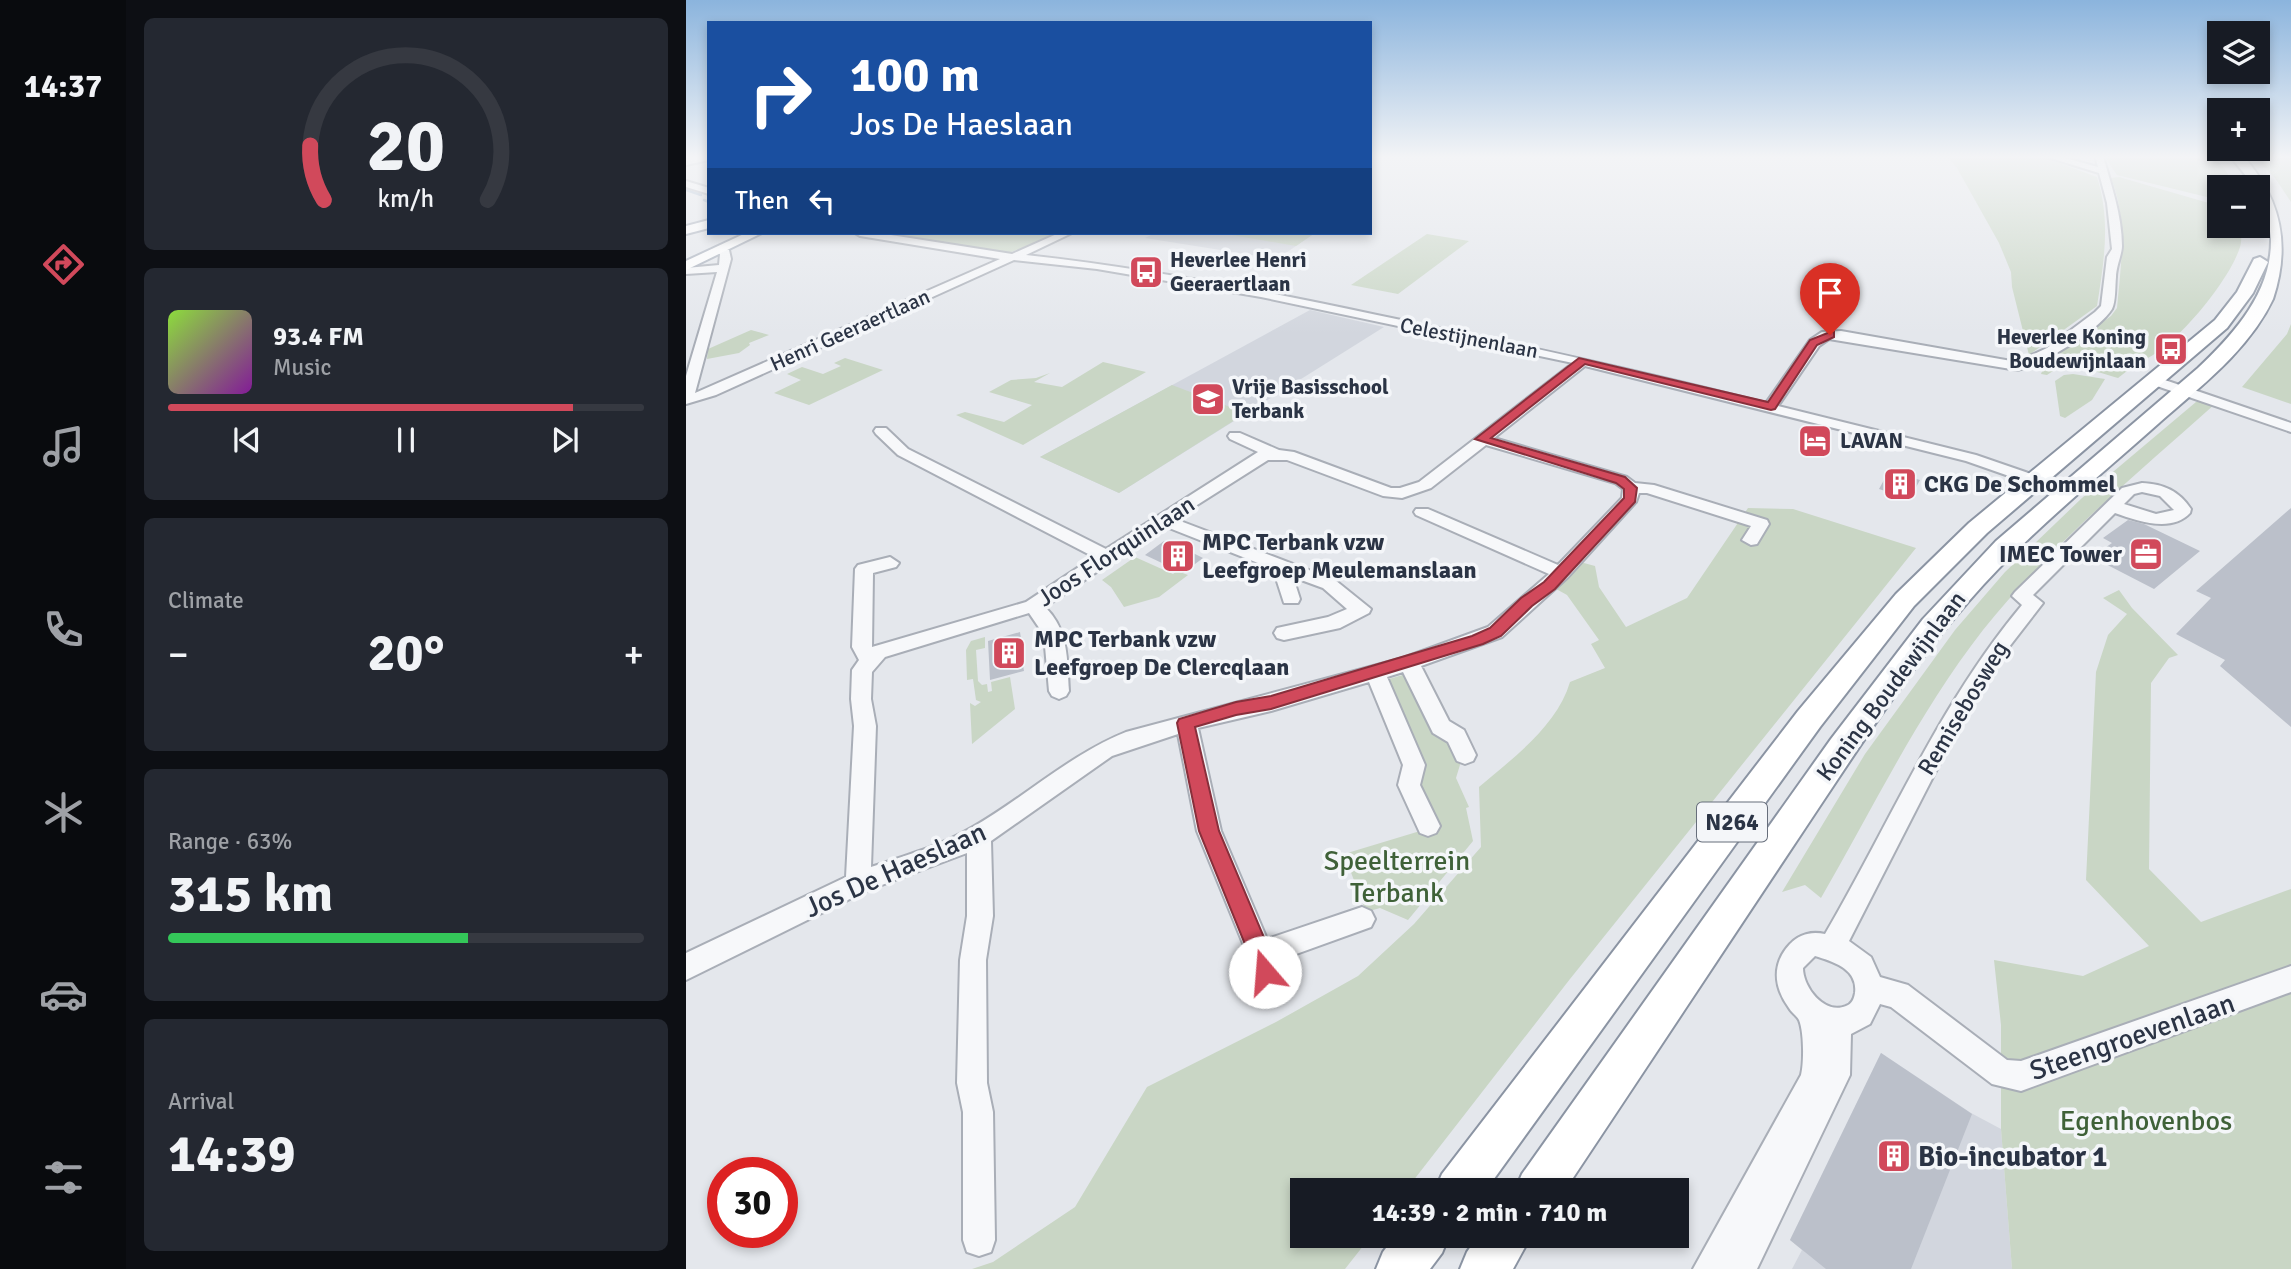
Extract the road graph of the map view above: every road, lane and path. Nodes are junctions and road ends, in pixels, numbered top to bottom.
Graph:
1 (2113, 215) edge
2 (2275, 215) edge
3 (707, 225) edge
4 (686, 230) edge
5 (751, 235) edge
6 (873, 235) edge
7 (1062, 235) edge
8 (2262, 238) edge
9 (719, 250) junction
10 (1011, 257) junction
11 (686, 268) edge
12 (724, 268) junction
13 (701, 351) junction
14 (686, 354) edge
15 (1583, 360) junction
16 (2159, 378) junction
17 (2188, 388) junction
18 (686, 400) edge
19 (1771, 406) junction
20 (2291, 420) edge
21 (2291, 428) edge
22 (881, 431) dead end
23 (1235, 436) dead end
24 (1482, 439) junction
25 (1274, 454) junction
26 (2035, 479) junction
27 (1631, 488) junction
28 (2066, 491) junction
29 (2114, 506) dead end
30 (1422, 512) dead end
31 (1163, 520) junction
32 (1751, 540) dead end
33 (1108, 557) junction
34 (890, 563) dead end
35 (1281, 565) junction
36 (1562, 573) junction
37 (1291, 599) dead end
38 (1033, 606) junction
39 (1284, 633) dead end
40 (871, 658) junction
41 (1409, 663) junction
42 (1375, 673) junction
43 (1059, 691) dead end
44 (1186, 723) junction
45 (1465, 755) dead end
46 (1428, 826) dead end
47 (979, 836) junction
48 (858, 883) junction
49 (1362, 919) dead end
50 (1832, 946) junction
51 (686, 967) edge
52 (2291, 979) edge
53 (1870, 988) junction
54 (1825, 1017) junction
55 (1467, 1178) edge
56 (1546, 1178) edge
57 (979, 1240) dead end
58 (1415, 1248) edge
59 (1499, 1248) edge
60 (1400, 1269) edge
61 (1484, 1269) edge
62 (1710, 1269) edge
63 (1740, 1269) edge

1 - 19 street
2 - 17 highway, Koning Boudewijnlaan / N264
3 - 4 main road
5 - 9 main road
6 - 10 street, Celestijnenlaan
7 - 10 street, Henri Geeraertlaan
8 - 16 highway, Koning Boudewijnlaan / N264
9 - 11 main road
9 - 12 street
10 - 15 street, Celestijnenlaan
10 - 18 street, Henri Geeraertlaan
11 - 12 street
12 - 13 street
13 - 14 street
13 - 18 street
15 - 19 street, Celestijnenlaan
15 - 24 street
16 - 17 street
16 - 26 highway, Koning Boudewijnlaan / N264
17 - 20 street
17 - 21 street
17 - 28 highway, Koning Boudewijnlaan / N264
19 - 26 street, Celestijnenlaan
22 - 33 street
23 - 25 street
24 - 25 street
24 - 27 street
25 - 31 street, Joos Florquinlaan
26 - 28 street, Celestijnenlaan
26 - 55 highway, Koning Boudewijnlaan / N264
27 - 32 street
27 - 36 street, Jos De Haeslaan
28 - 56 highway, Koning Boudewijnlaan / N264
29 - 50 street, Remisebosweg
30 - 36 street
31 - 33 street, Joos Florquinlaan
31 - 35 street
33 - 38 street, Joos Florquinlaan
34 - 40 street
35 - 37 street
35 - 39 street
36 - 41 street, Jos De Haeslaan
38 - 40 street, Joos Florquinlaan
38 - 43 street
40 - 48 street
41 - 42 street, Jos De Haeslaan
41 - 45 street
42 - 44 street, Jos De Haeslaan
42 - 46 street
44 - 47 street, Jos De Haeslaan
44 - 49 street
47 - 48 street, Jos De Haeslaan
47 - 57 street
48 - 51 street, Jos De Haeslaan
50 - 53 street
50 - 54 street
52 - 53 street, Steengroevenlaan
53 - 54 street
54 - 62 street
54 - 63 street
58 - 60 highway
59 - 61 highway

